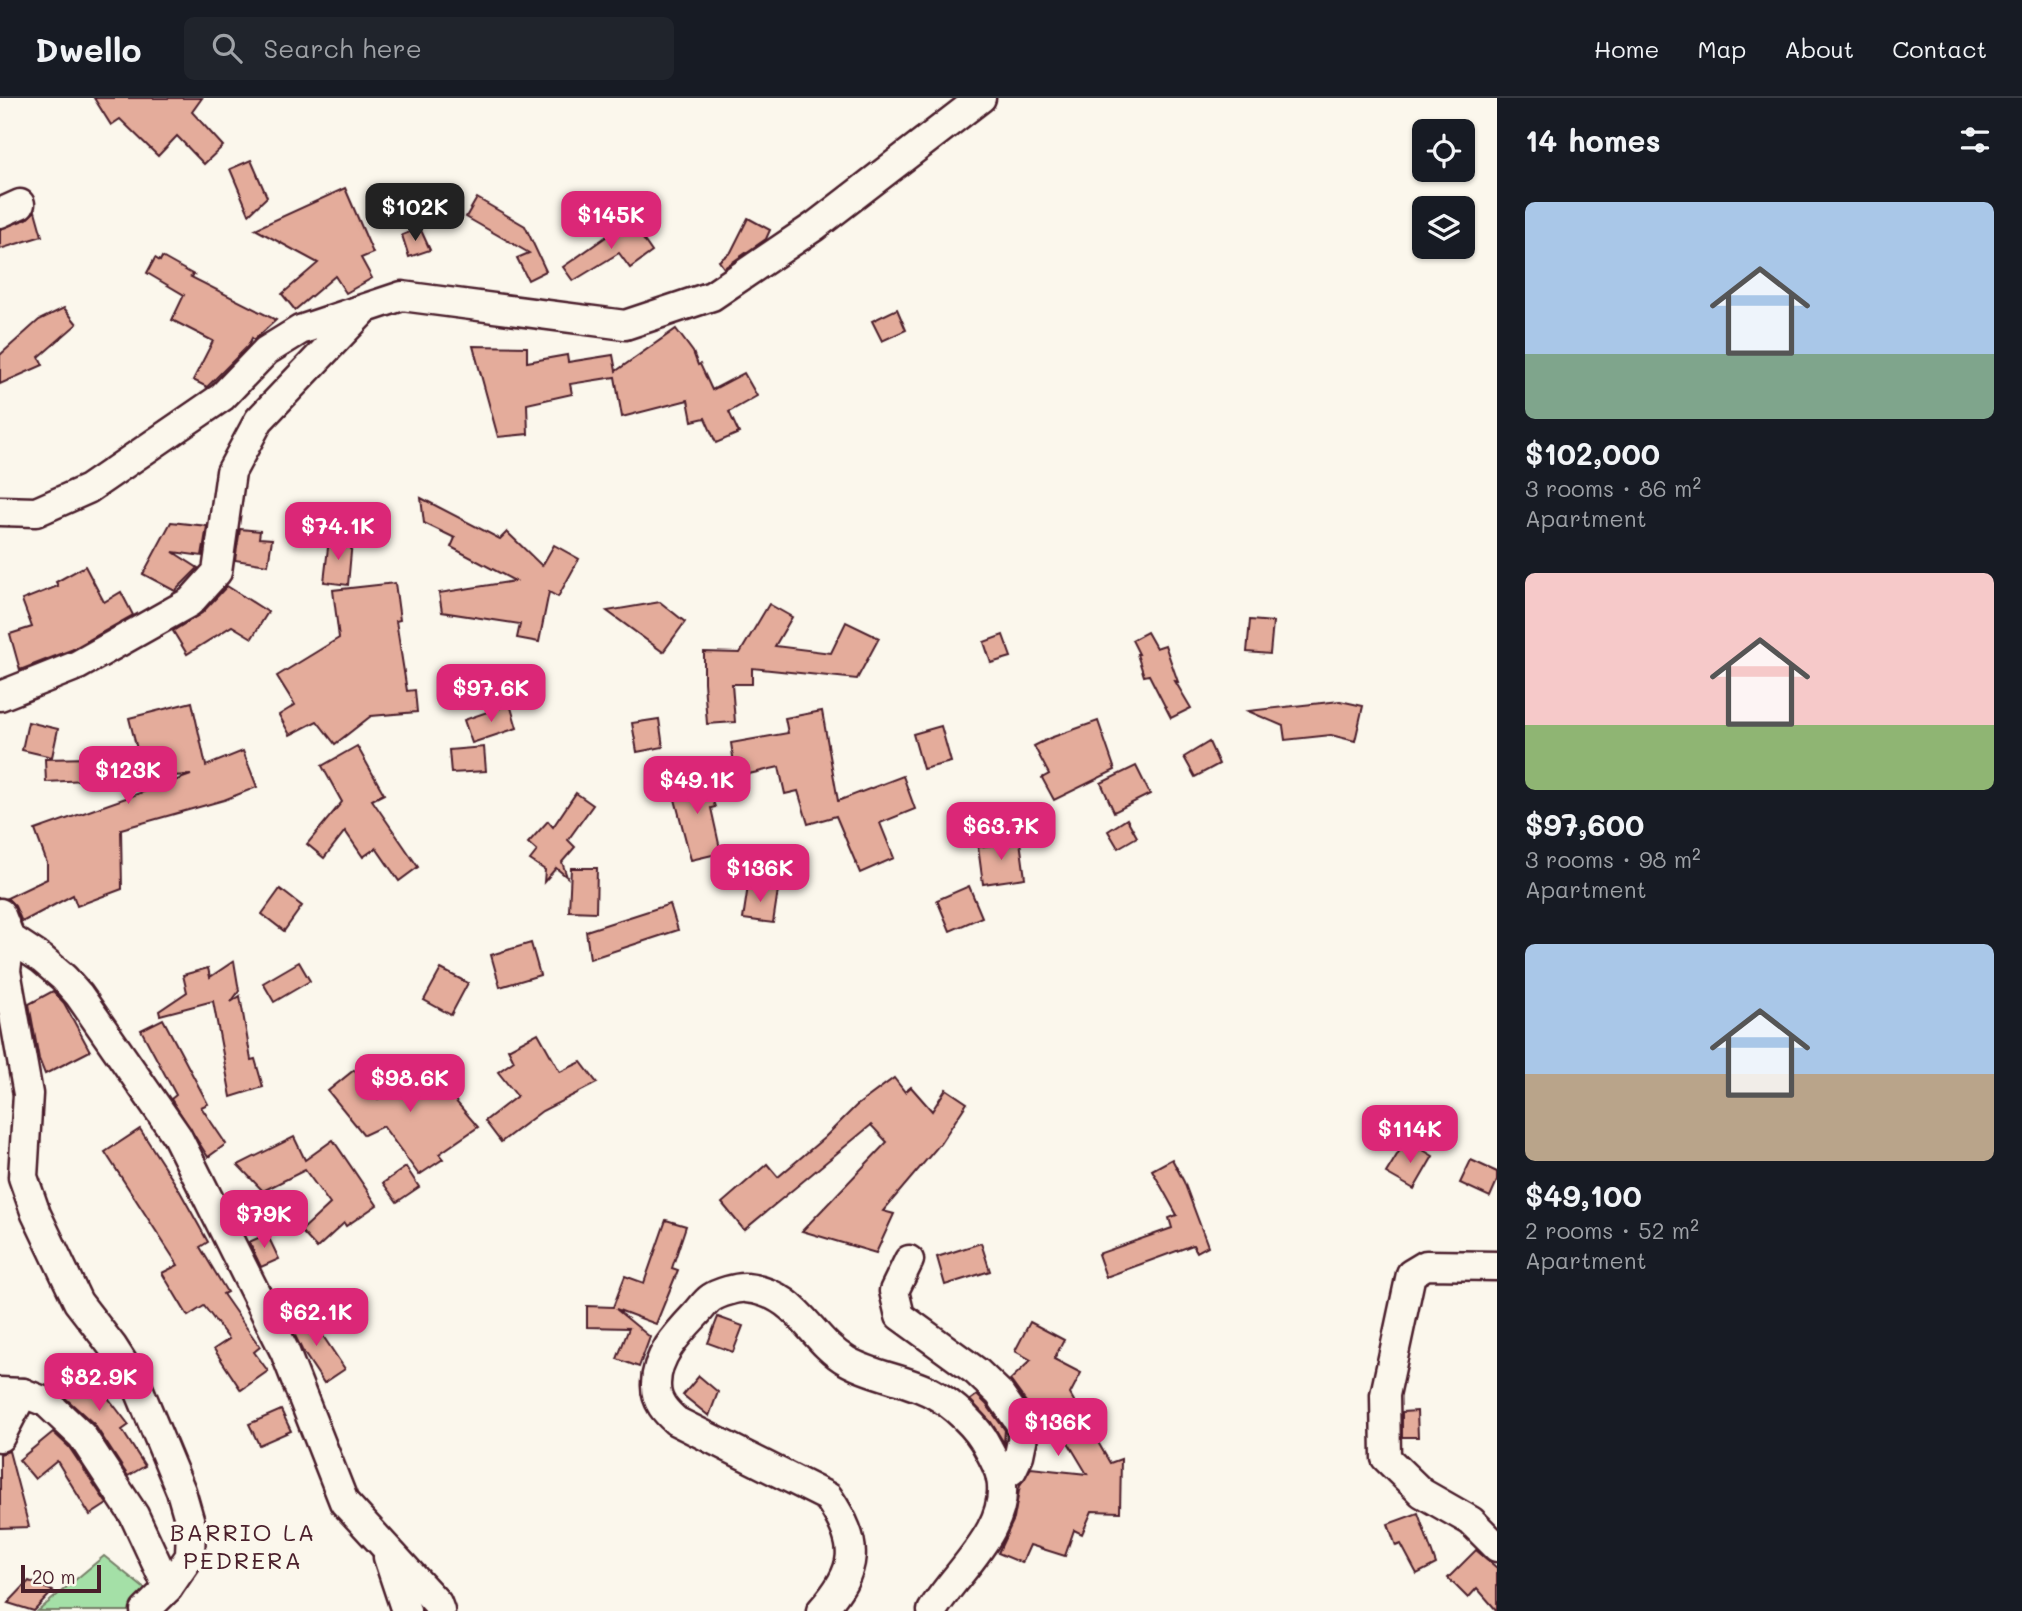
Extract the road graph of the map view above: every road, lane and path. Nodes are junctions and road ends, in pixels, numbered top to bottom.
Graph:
1 (981, 98) edge
2 (366, 307) junction
3 (0, 511) edge
4 (0, 696) edge
5 (5, 926) edge
6 (909, 1260) dead end
7 (1497, 1266) edge
8 (12, 1393) edge
9 (0, 1437) edge
10 (1001, 1478) junction
11 (385, 1547) junction
12 (1497, 1547) edge
13 (168, 1588) junction
14 (145, 1611) edge
15 (406, 1611) edge
16 (440, 1611) edge
17 (821, 1611) edge
18 (932, 1611) edge

1 - 2 street
2 - 3 street
2 - 4 street
5 - 11 street
5 - 13 street
6 - 10 street
7 - 12 street
8 - 9 street
8 - 13 street
10 - 17 street
10 - 18 street
11 - 15 street
11 - 16 street
13 - 14 street

